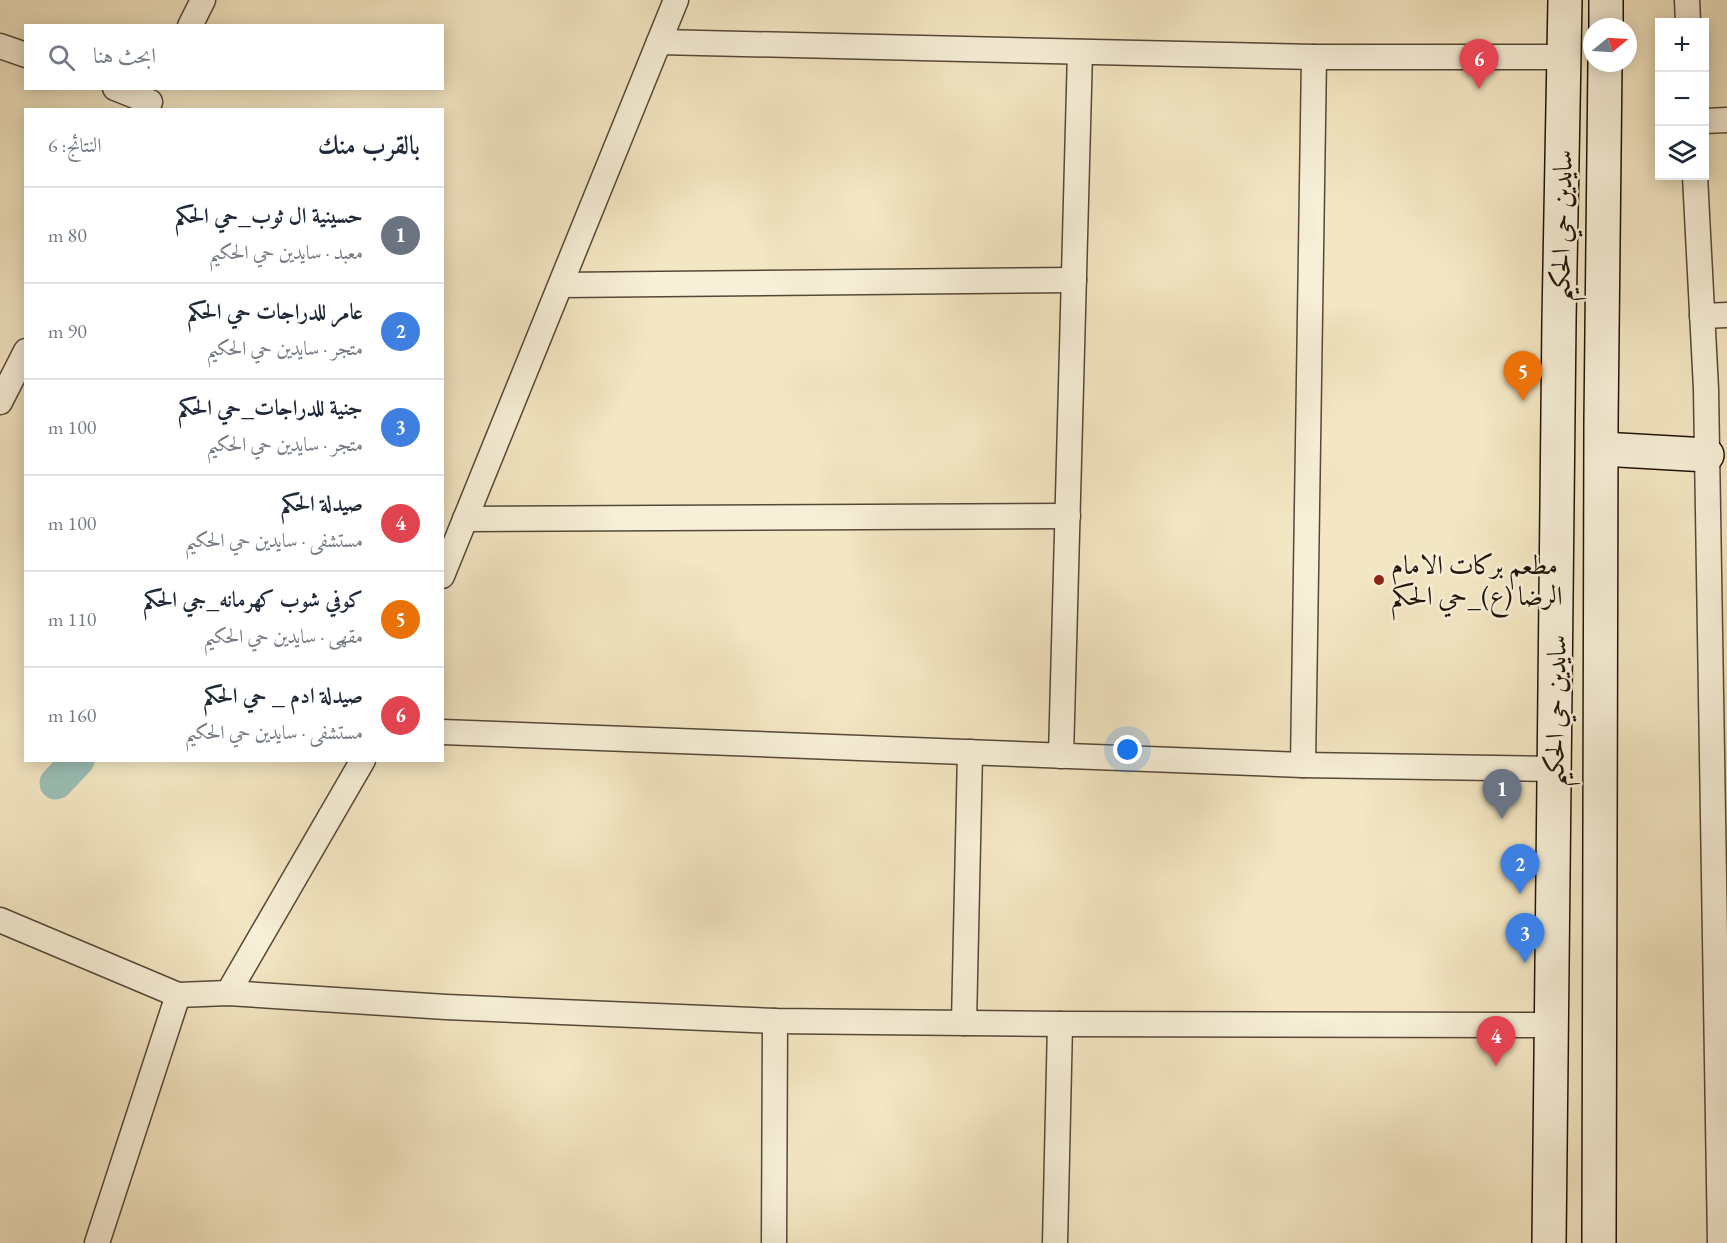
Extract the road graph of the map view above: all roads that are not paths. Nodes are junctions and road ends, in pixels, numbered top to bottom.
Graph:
1 (203, 0) edge
2 (676, 0) edge
3 (1564, 0) edge
4 (1606, 0) edge
5 (1687, 0) edge
6 (1606, 18) edge
7 (1688, 18) edge
8 (191, 24) edge
9 (659, 42) junction
10 (0, 46) edge
11 (1080, 52) junction
12 (24, 54) edge
13 (1314, 57) junction
14 (1564, 57) junction
15 (1605, 72) edge
16 (121, 90) edge
17 (151, 100) edge
18 (1727, 120) edge
19 (1709, 121) edge
20 (1695, 180) edge
21 (1074, 280) junction
22 (561, 285) junction
23 (1727, 315) edge
24 (1702, 316) junction
25 (24, 355) edge
26 (0, 402) edge
27 (1602, 449) junction
28 (1707, 455) junction
29 (1717, 495) edge
30 (1068, 516) junction
31 (465, 519) junction
32 (444, 571) edge
33 (444, 732) edge
34 (970, 752) junction
35 (1061, 756) junction
36 (362, 762) edge
37 (1303, 765) junction
38 (1554, 769) junction
39 (1553, 882) junction
40 (1599, 884) junction
41 (0, 920) edge
42 (228, 993) junction
43 (178, 995) junction
44 (775, 1021) junction
45 (964, 1023) junction
46 (1060, 1024) junction
47 (1551, 1024) junction
48 (1722, 1106) edge
49 (98, 1243) edge
50 (774, 1243) edge
51 (1055, 1243) edge
52 (1549, 1243) edge
53 (1599, 1243) edge
54 (1720, 1243) edge

1 - 8 street
2 - 9 street
3 - 14 street, سايدين حي الحكيم
4 - 6 street
5 - 7 street
9 - 11 street
9 - 22 street
10 - 12 street
11 - 13 street
11 - 21 street
13 - 14 street
13 - 37 street
14 - 38 street, سايدين حي الحكيم
15 - 27 street, سايدين حي الحكيم
16 - 17 street
18 - 19 street
20 - 24 street
21 - 22 street
21 - 30 street
22 - 31 street
23 - 24 street
24 - 28 street
25 - 26 street
27 - 28 street
27 - 40 street, سايدين حي الحكيم
28 - 29 street
29 - 48 street
30 - 31 street
30 - 35 street
31 - 32 street
33 - 34 street
34 - 35 street
34 - 45 street
35 - 37 street
36 - 42 street
37 - 38 street
38 - 39 street, سايدين حي الحكيم
39 - 40 street
39 - 47 street, سايدين حي الحكيم
40 - 53 street, سايدين حي الحكيم
41 - 43 street
42 - 43 street
42 - 44 street
43 - 49 street
44 - 45 street
44 - 50 street
45 - 46 street
46 - 47 street
46 - 51 street
47 - 52 street, سايدين حي الحكيم
48 - 54 street

